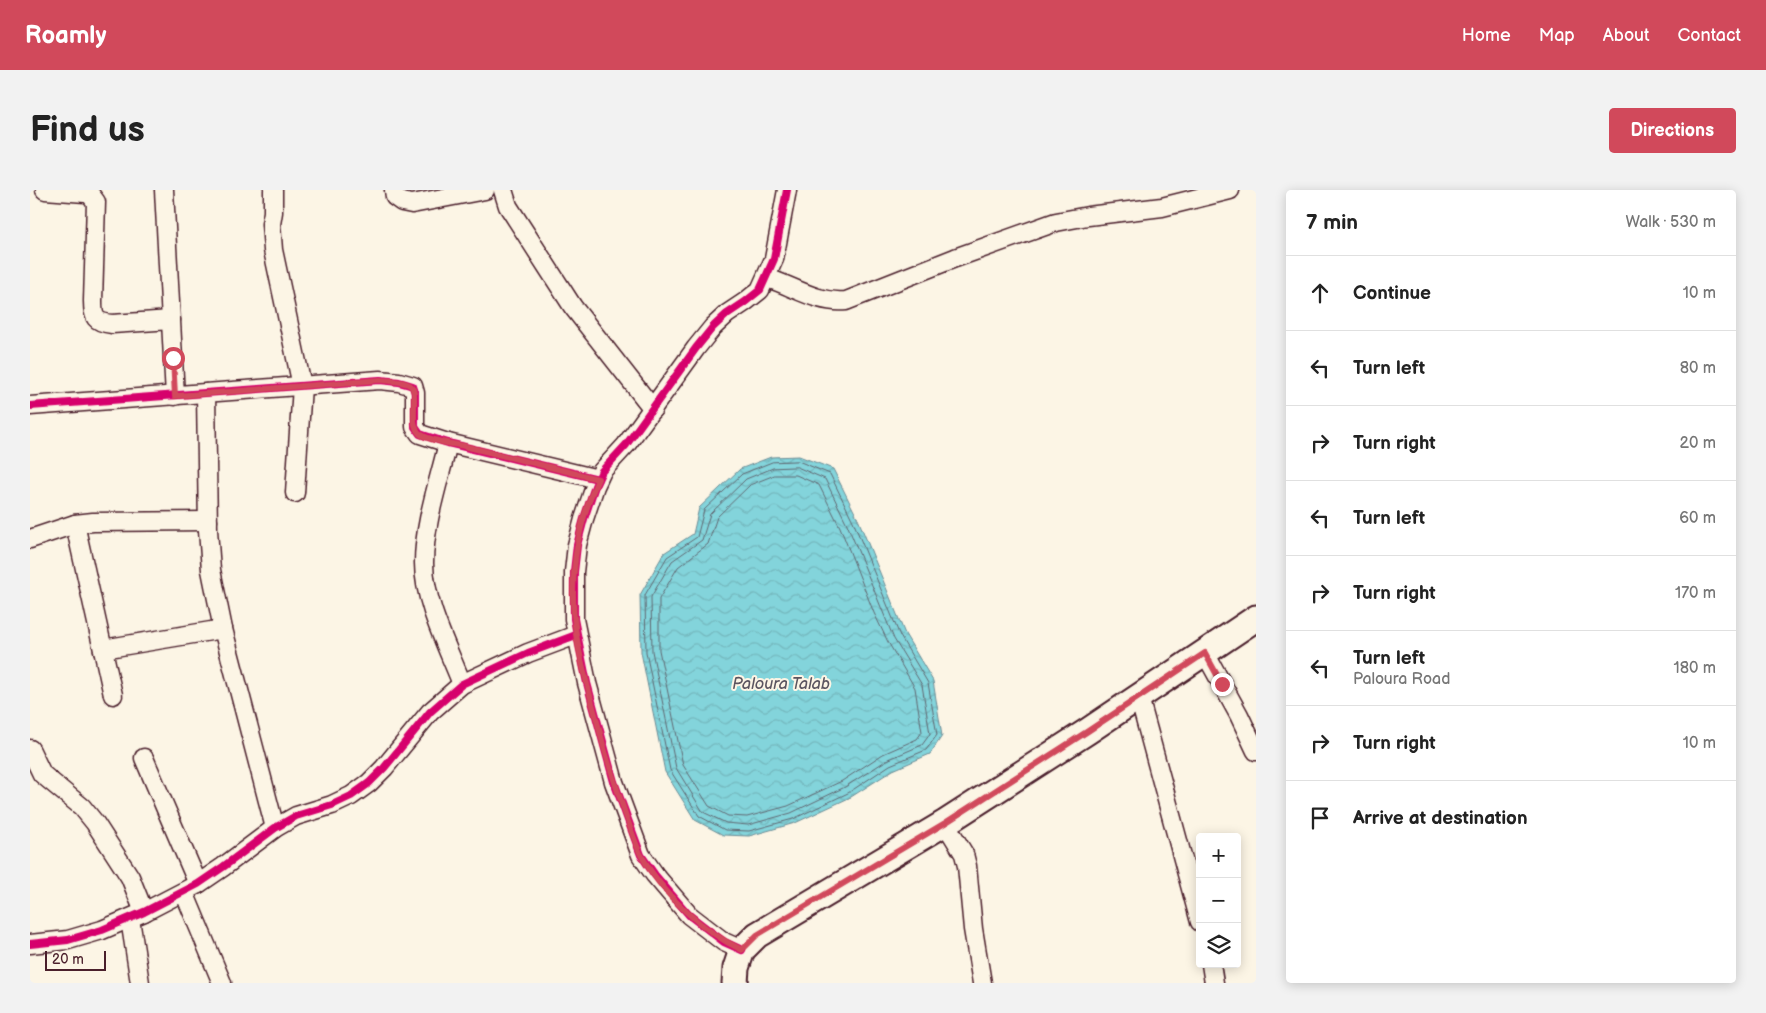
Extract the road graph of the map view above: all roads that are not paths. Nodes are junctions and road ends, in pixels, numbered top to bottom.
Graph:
1 (45, 190) edge
2 (164, 190) edge
3 (273, 190) edge
4 (394, 190) edge
5 (485, 190) edge
6 (503, 190) edge
7 (787, 190) edge
8 (1230, 190) edge
9 (1175, 197) edge
10 (767, 278) junction
11 (171, 320) junction
12 (302, 386) junction
13 (206, 393) junction
14 (175, 396) junction
15 (30, 406) edge
16 (652, 409) junction
17 (448, 442) junction
18 (598, 479) junction
19 (295, 493) dead end
20 (208, 521) junction
21 (75, 524) junction
22 (30, 539) edge
23 (1256, 618) edge
24 (223, 629) junction
25 (576, 635) junction
26 (103, 649) junction
27 (1205, 653) junction
28 (462, 684) junction
29 (113, 694) dead end
30 (1139, 697) junction
31 (30, 749) edge
32 (1256, 751) edge
33 (144, 758) dead end
34 (945, 823) junction
35 (275, 828) junction
36 (191, 888) junction
37 (1196, 907) edge
38 (137, 915) junction
39 (30, 944) edge
40 (742, 950) junction
41 (1212, 968) edge
42 (140, 983) edge
43 (222, 983) edge
44 (734, 983) edge
45 (982, 983) edge
46 (1214, 983) edge

1 - 11 street
2 - 11 street
3 - 12 street
4 - 5 street
6 - 16 street
7 - 10 street
8 - 9 street
9 - 10 street
10 - 16 street
11 - 14 street
12 - 13 street
12 - 17 street
12 - 19 street
13 - 14 street
13 - 20 street
14 - 15 street
16 - 18 street
17 - 18 street
17 - 28 street
18 - 25 street
20 - 21 street
20 - 24 street
21 - 22 street
21 - 26 street
23 - 27 main road
24 - 26 street
24 - 35 street
25 - 28 street
25 - 40 street
26 - 29 street
27 - 30 main road
27 - 32 street
28 - 35 street
30 - 34 main road
30 - 37 street
31 - 38 street
33 - 36 street
34 - 40 main road
34 - 45 street
35 - 36 street
36 - 38 street
36 - 43 street
38 - 39 street
38 - 42 street
40 - 44 main road
41 - 46 street

